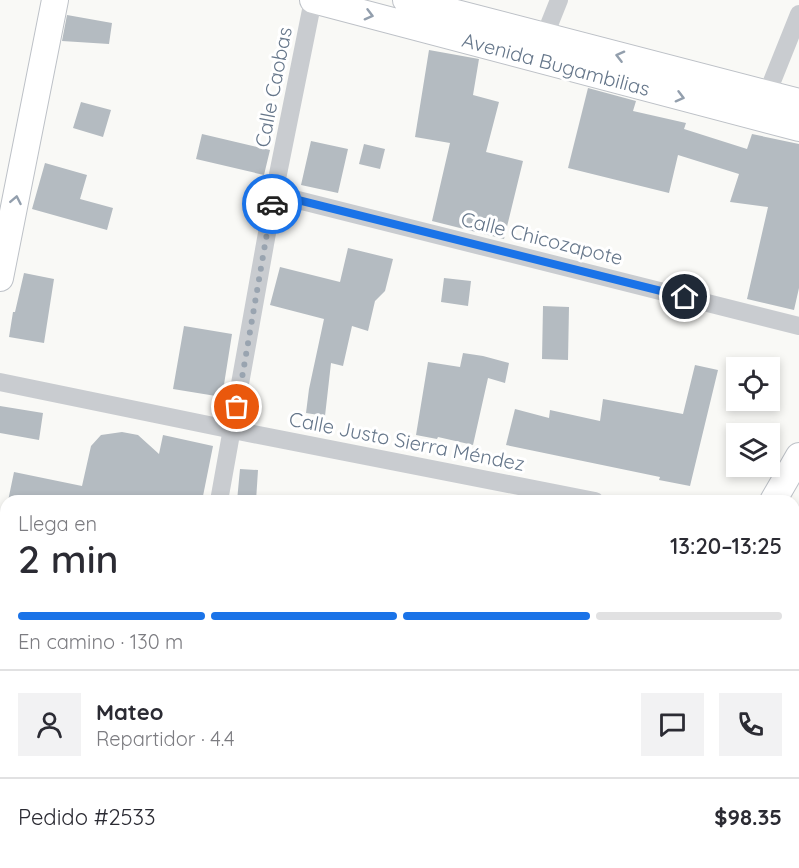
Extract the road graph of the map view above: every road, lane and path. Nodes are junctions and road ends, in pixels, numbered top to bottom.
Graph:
1 (55, 0) edge
2 (313, 0) edge
3 (405, 0) edge
4 (559, 0) edge
5 (799, 14) edge
6 (540, 48) junction
7 (767, 94) junction
8 (799, 102) edge
9 (757, 118) junction
10 (799, 128) edge
11 (274, 194) junction
12 (0, 278) edge
13 (799, 326) edge
14 (0, 382) edge
15 (233, 430) junction
16 (799, 456) edge
17 (220, 495) edge
18 (564, 495) edge
19 (776, 495) edge

12 -> 1 main road
2 -> 6 main road, Avenida Bugambilias
2 - 11 street, Calle Caobas
3 - 6 main road, Avenida Bugambilias
4 - 6 street
5 - 7 street
7 -> 6 main road, Avenida Bugambilias
6 -> 9 main road, Avenida Bugambilias
7 - 8 main road, Avenida Bugambilias
7 - 9 street
9 - 10 main road, Avenida Bugambilias
11 - 13 street, Calle Chicozapote
11 - 15 street, Calle Caobas
14 - 15 street, Calle Justo Sierra Méndez
15 - 17 street, Calle Caobas
15 - 18 street, Calle Justo Sierra Méndez
16 - 19 main road

